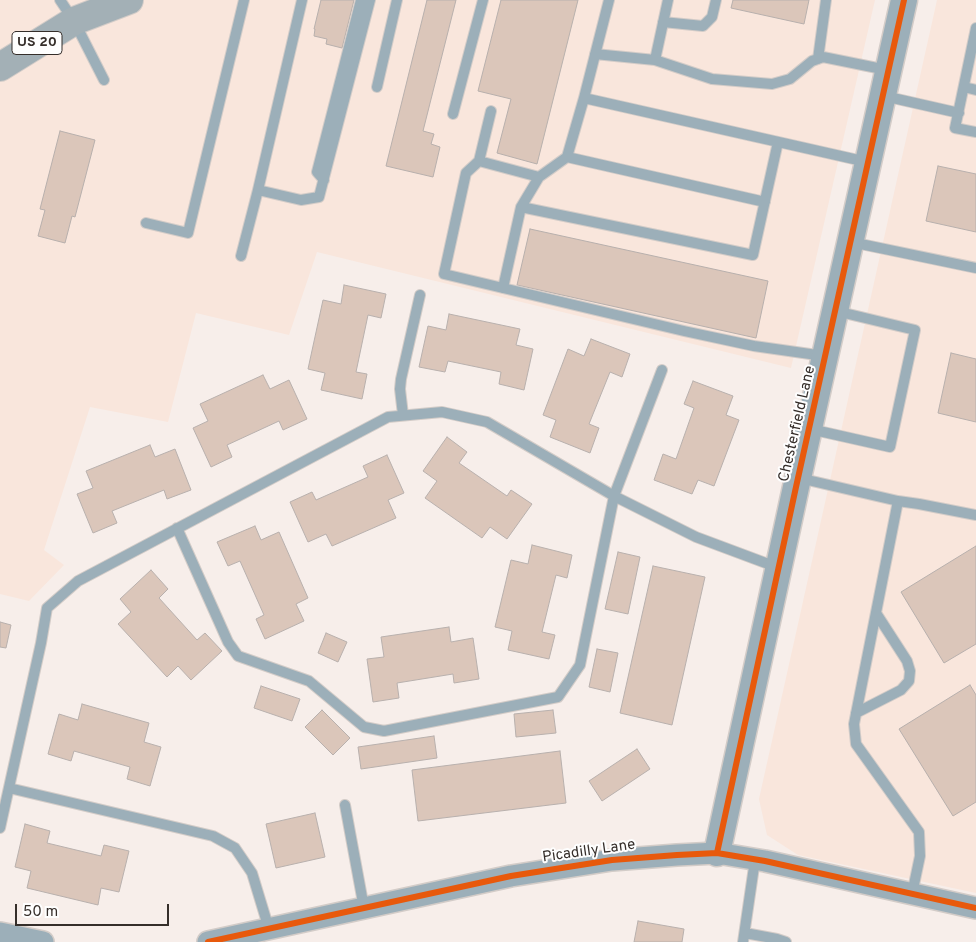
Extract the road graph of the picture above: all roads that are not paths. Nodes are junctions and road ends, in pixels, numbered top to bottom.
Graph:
1 (95, 0) edge
2 (129, 0) edge
3 (244, 0) edge
4 (302, 0) edge
5 (361, 0) edge
6 (370, 0) edge
7 (397, 0) edge
8 (483, 0) edge
9 (609, 0) edge
10 (668, 0) edge
11 (716, 0) edge
12 (826, 0) edge
13 (904, 0) edge
14 (67, 10) edge
15 (664, 22) junction
16 (976, 28) edge
17 (595, 54) junction
18 (818, 59) junction
19 (655, 60) junction
20 (0, 66) edge
21 (888, 70) junction
22 (104, 80) dead end
23 (377, 87) dead end
24 (964, 87) junction
25 (976, 90) edge
26 (883, 96) junction
27 (584, 98) junction
28 (491, 111) dead end
29 (959, 113) junction
30 (453, 114) dead end
31 (976, 132) edge
32 (778, 142) junction
33 (567, 157) junction
34 (479, 161) junction
35 (868, 162) junction
36 (539, 177) junction
37 (324, 180) junction
38 (258, 190) junction
39 (765, 202) junction
40 (521, 207) junction
41 (146, 223) dead end
42 (850, 242) junction
43 (241, 256) dead end
44 (976, 268) edge
45 (503, 288) junction
46 (420, 294) dead end
47 (836, 310) junction
48 (825, 356) junction
49 (662, 370) dead end
50 (403, 415) junction
51 (809, 429) junction
52 (798, 478) junction
53 (614, 496) junction
54 (898, 501) junction
55 (976, 515) edge
56 (177, 528) junction
57 (779, 568) junction
58 (876, 613) junction
59 (856, 713) junction
60 (9, 788) junction
61 (344, 805) dead end
62 (0, 828) edge
63 (717, 854) junction
64 (755, 860) junction
65 (912, 894) junction
66 (364, 908) junction
67 (976, 908) edge
68 (0, 933) edge
69 (271, 935) edge
70 (744, 938) edge
71 (43, 942) edge
72 (208, 942) edge
73 (786, 942) edge

1 - 14 main road
2 - 14 main road, US 20
3 - 41 lane
4 - 38 lane
5 - 37 lane
6 - 37 lane
7 - 23 lane
8 - 30 lane
9 - 17 lane
10 - 15 lane
11 - 15 lane
12 - 18 lane
13 - 21 street, Chesterfield Lane
14 - 20 main road, US 20
14 - 22 lane
15 - 19 lane
16 - 24 lane
17 - 19 lane
17 - 27 lane
18 - 19 lane
18 - 21 lane
21 - 26 street, Chesterfield Lane
24 - 25 lane
24 - 29 lane
26 - 29 lane
26 - 35 street, Chesterfield Lane
27 - 32 lane
27 - 33 lane
28 - 34 lane
29 - 31 lane
32 - 35 lane
32 - 39 lane
33 - 36 lane
33 - 39 lane
34 - 36 lane
34 - 45 lane
35 - 42 street, Chesterfield Lane
36 - 40 lane
37 - 38 lane
38 - 43 lane
39 - 40 lane
40 - 45 lane
42 - 44 lane
42 - 47 street, Chesterfield Lane
45 - 48 lane
46 - 50 lane
47 - 48 street, Chesterfield Lane
47 - 51 lane
48 - 51 street, Chesterfield Lane
49 - 53 lane
50 - 53 lane
50 - 56 lane
51 - 52 street, Chesterfield Lane
52 - 54 lane
52 - 57 street, Chesterfield Lane
53 - 56 lane
53 - 57 lane
54 - 55 lane
54 - 58 lane
56 - 60 lane
57 - 63 street, Chesterfield Lane
58 - 59 lane
58 - 59 lane
59 - 65 lane
60 - 62 lane
60 - 69 lane
61 - 66 lane
63 - 64 street, Picadilly Lane
63 - 66 street, Picadilly Lane
64 - 65 street, Picadilly Lane
64 - 70 lane
65 - 67 street, Picadilly Lane
66 - 69 street, Picadilly Lane
68 - 71 street
69 - 72 street, Picadilly Lane
70 - 73 lane

